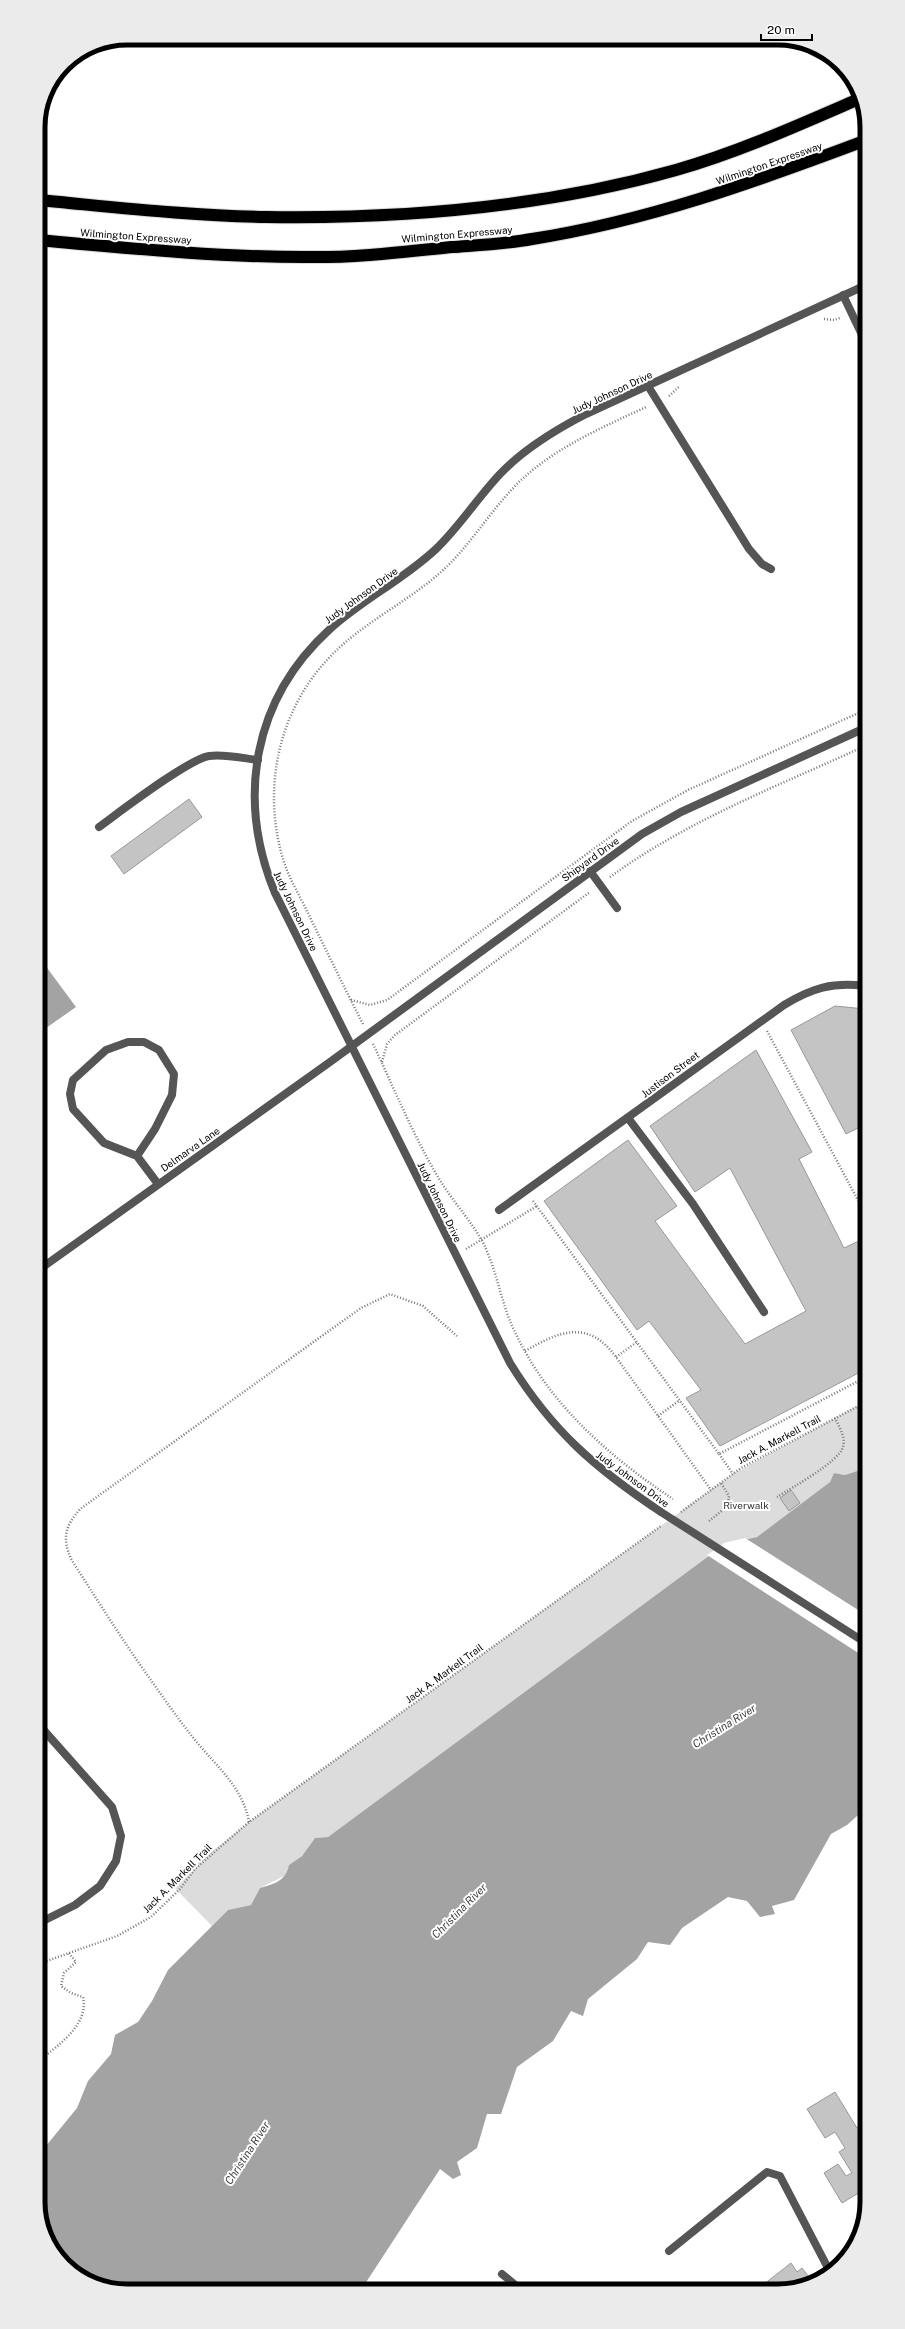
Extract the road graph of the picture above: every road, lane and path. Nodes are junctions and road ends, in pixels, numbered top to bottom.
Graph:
1 (856, 100) edge
2 (860, 142) edge
3 (45, 201) edge
4 (45, 241) edge
5 (860, 288) edge
6 (843, 295) junction
7 (852, 313) junction
8 (817, 322) dead end
9 (860, 330) edge
10 (685, 383) dead end
11 (648, 386) junction
12 (658, 401) junction
13 (771, 569) dead end
14 (860, 730) edge
15 (258, 760) junction
16 (99, 827) dead end
17 (590, 871) junction
18 (617, 908) dead end
19 (860, 986) edge
20 (761, 1020) junction
21 (368, 1034) junction
22 (352, 1046) junction
23 (628, 1118) junction
24 (137, 1156) junction
25 (158, 1184) junction
26 (525, 1192) junction
27 (860, 1205) edge
28 (537, 1206) junction
29 (499, 1210) dead end
30 (481, 1240) junction
31 (455, 1256) junction
32 (45, 1265) edge
33 (764, 1312) dead end
34 (458, 1336) dead end
35 (637, 1342) junction
36 (525, 1351) junction
37 (616, 1357) junction
38 (860, 1379) edge
39 (680, 1400) junction
40 (860, 1405) edge
41 (658, 1416) junction
42 (835, 1418) junction
43 (719, 1454) junction
44 (733, 1474) junction
45 (721, 1483) junction
46 (711, 1490) junction
47 (777, 1497) dead end
48 (673, 1499) dead end
49 (680, 1513) dead end
50 (668, 1521) dead end
51 (709, 1521) dead end
52 (860, 1639) edge
53 (45, 1732) edge
54 (249, 1822) junction
55 (45, 1920) edge
56 (68, 1952) junction
57 (45, 1961) edge
58 (45, 2056) edge
59 (669, 2251) dead end
60 (828, 2267) edge
61 (502, 2274) dead end
62 (514, 2284) edge

1 - 3 highway
2 - 4 highway, Wilmington Expressway
5 - 6 street, Judy Johnson Drive
6 - 7 street
6 - 11 street, Judy Johnson Drive
7 - 8 path
7 - 9 street
10 - 12 path
11 - 12 street
11 - 15 street, Judy Johnson Drive
12 - 13 street
12 - 21 path
14 - 17 street, Shipyard Drive
15 - 16 street
15 - 22 street, Judy Johnson Drive
17 - 18 street
17 - 21 street, Shipyard Drive
19 - 20 street, Justison Street
20 - 23 street, Justison Street
20 - 27 path
21 - 22 street, Shipyard Drive
21 - 30 path
22 - 25 street, Delmarva Lane
22 - 31 street, Judy Johnson Drive
23 - 26 street, Justison Street
23 - 33 street
24 - 24 street
24 - 25 street
25 - 32 street, Delmarva Lane
26 - 28 path
26 - 29 street, Justison Street
28 - 30 path
28 - 35 path
30 - 31 path
30 - 36 path
31 - 52 street, Judy Johnson Drive, bridge
34 - 54 path
35 - 37 path
35 - 39 path
36 - 37 path
36 - 48 path
37 - 41 path
38 - 43 path
39 - 41 path
39 - 43 path
40 - 42 path, Jack A. Markell Trail
41 - 46 path
42 - 44 path, Jack A. Markell Trail
42 - 47 path
43 - 44 path
44 - 45 path, Jack A. Markell Trail
45 - 46 path, Jack A. Markell Trail
45 - 51 path
46 - 49 path, Jack A. Markell Trail
50 - 54 path, Jack A. Markell Trail
53 - 55 street
54 - 56 path, Jack A. Markell Trail
56 - 57 path, Jack A. Markell Trail
56 - 58 path
59 - 60 street
61 - 62 street

